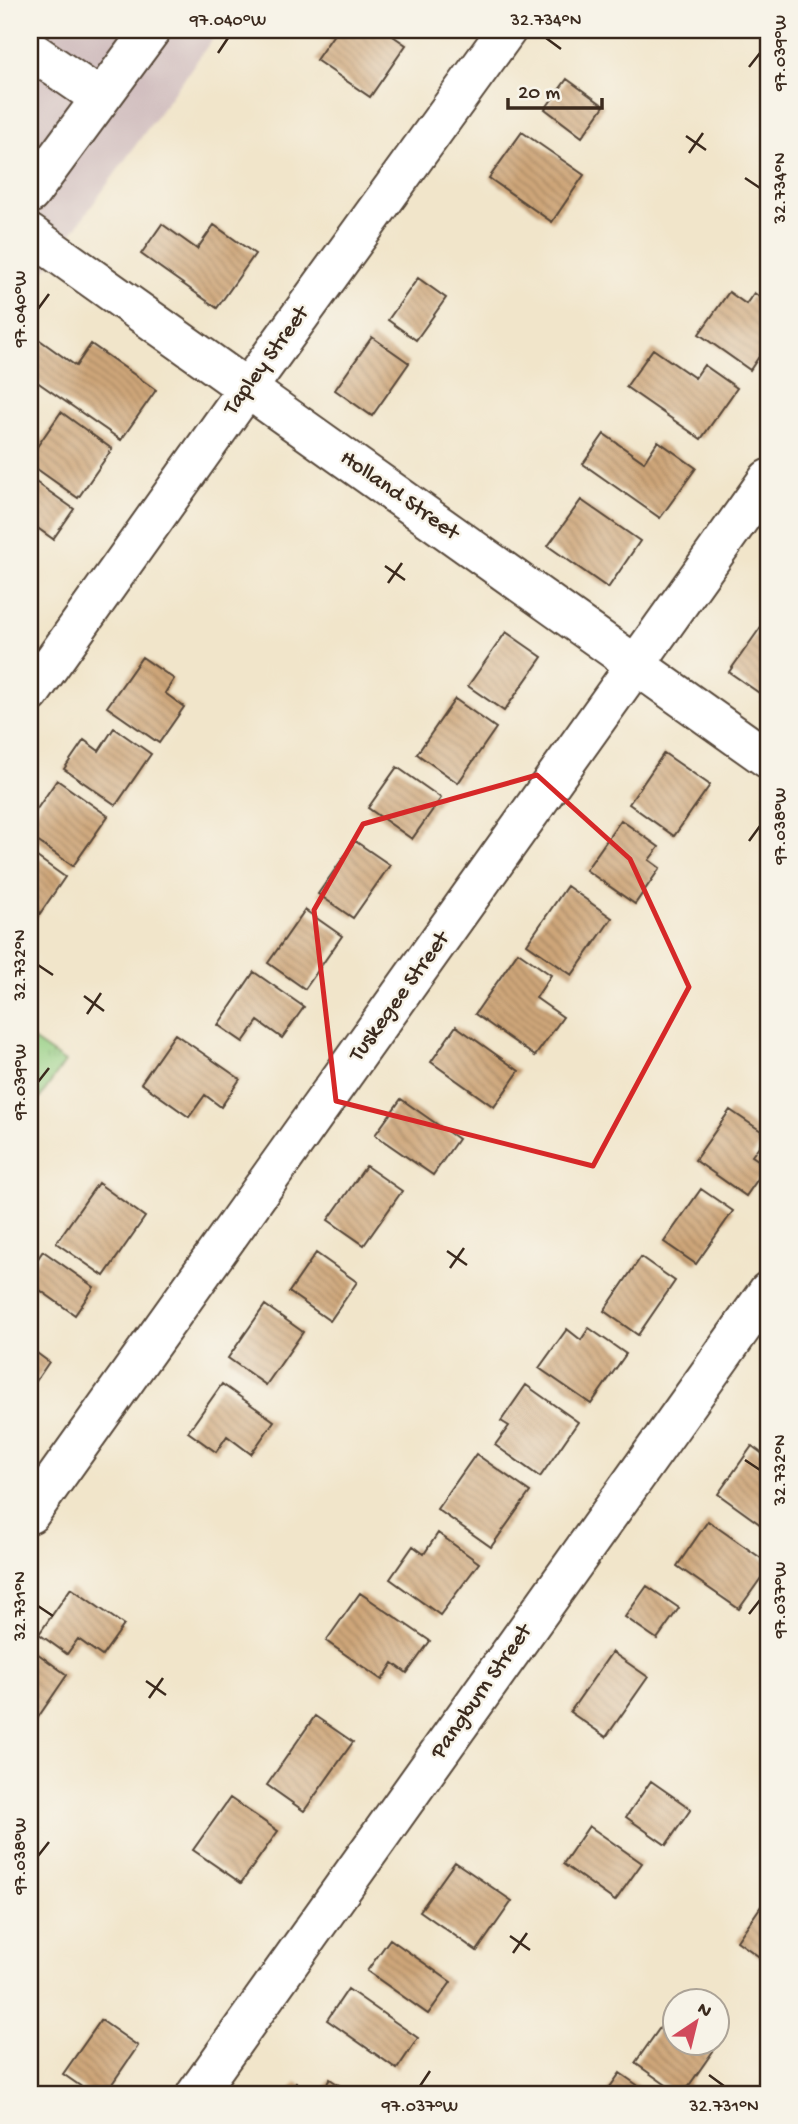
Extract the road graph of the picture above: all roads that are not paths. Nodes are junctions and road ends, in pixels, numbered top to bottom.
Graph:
1 (151, 30) edge
2 (507, 30) edge
3 (30, 50) edge
4 (100, 98) junction
5 (30, 194) edge
6 (30, 234) edge
7 (247, 388) junction
8 (768, 479) edge
9 (637, 665) junction
10 (30, 694) edge
11 (768, 759) edge
12 (768, 1291) edge
13 (30, 1514) edge
14 (196, 2094) edge

1 - 4 street
2 - 7 street, Tapley Street
3 - 4 street
4 - 5 street
6 - 7 street, Holland Street
7 - 9 street, Holland Street
7 - 10 street, Tapley Street
8 - 9 street, Tuskegee Street
9 - 11 street, Holland Street
9 - 13 street, Tuskegee Street
12 - 14 street, Pangburn Street

